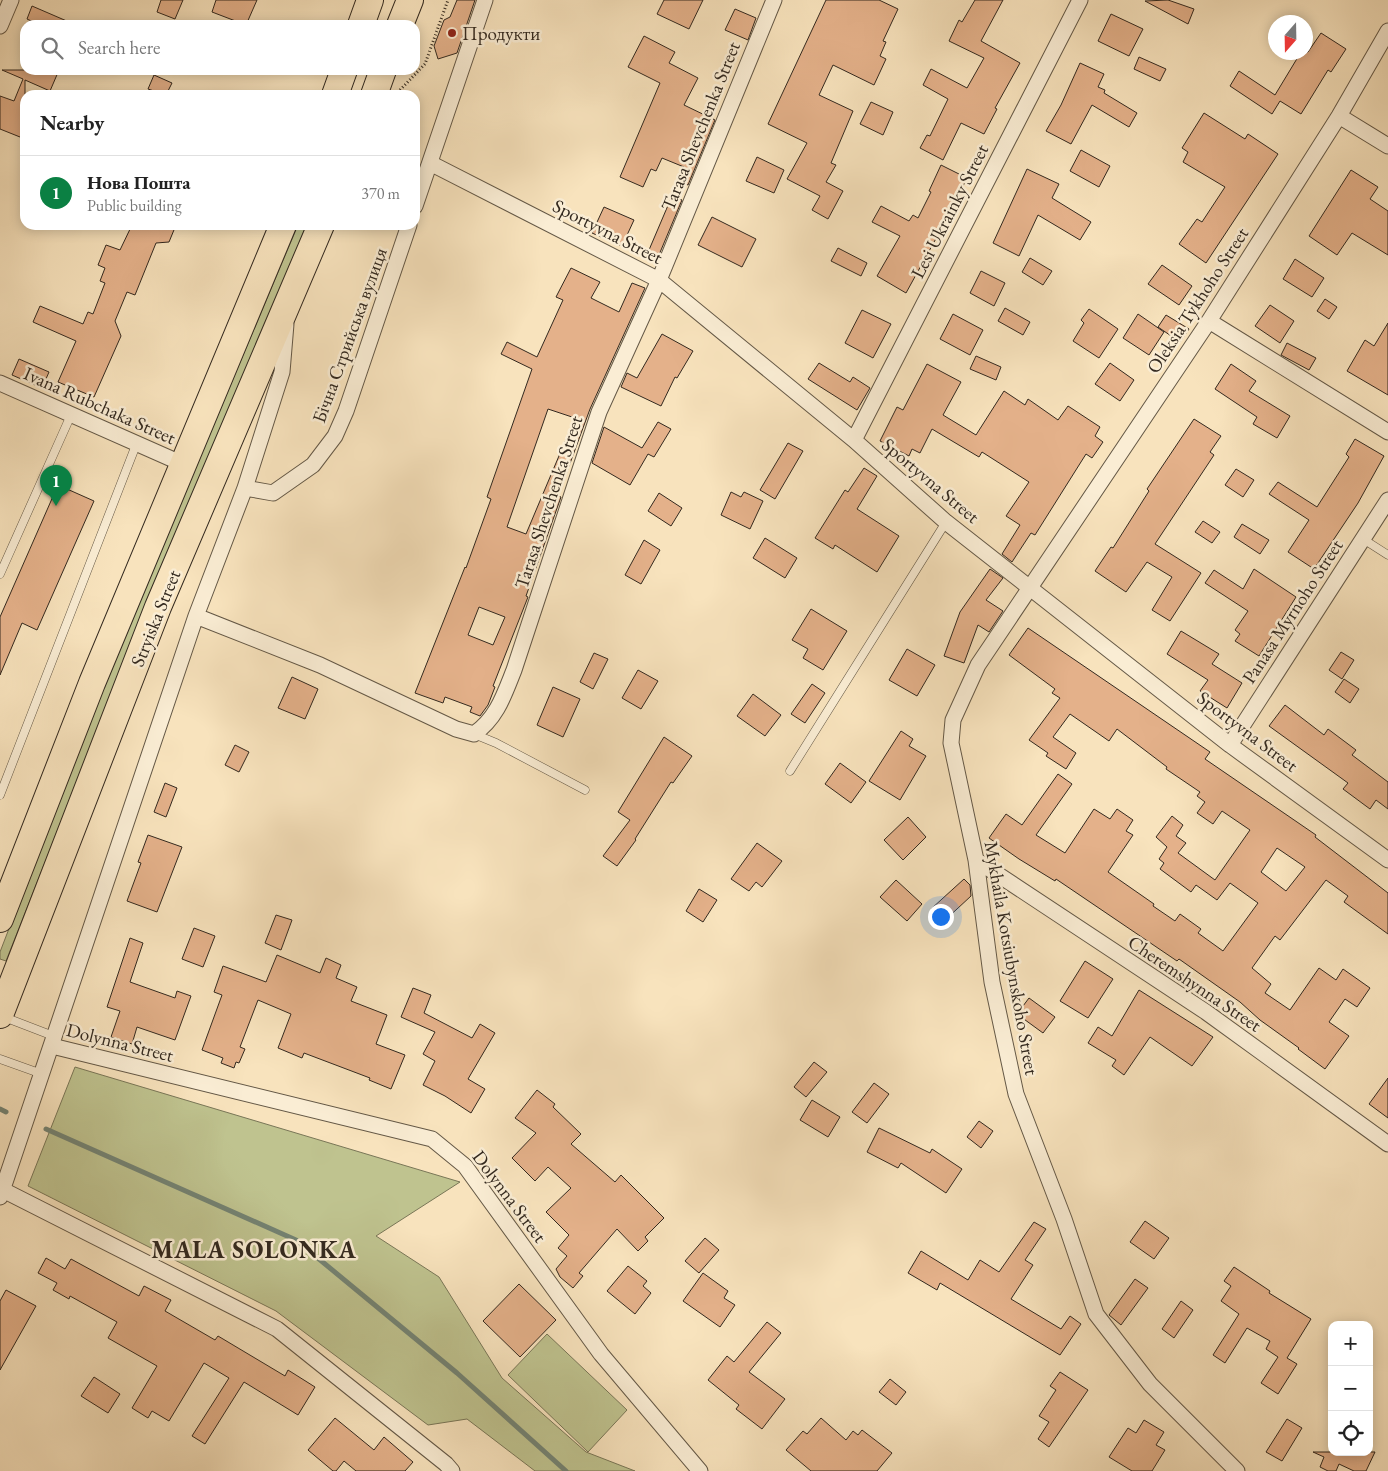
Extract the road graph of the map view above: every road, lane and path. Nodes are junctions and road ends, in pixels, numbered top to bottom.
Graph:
1 (11, 0) edge
2 (370, 0) edge
3 (410, 0) edge
4 (448, 0) edge
5 (484, 0) edge
6 (774, 0) edge
7 (1080, 0) edge
8 (363, 20) edge
9 (402, 20) edge
10 (0, 26) edge
11 (1388, 31) edge
12 (420, 69) edge
13 (342, 75) edge
14 (381, 75) edge
15 (414, 75) edge
16 (337, 90) edge
17 (376, 90) edge
18 (400, 90) edge
19 (1339, 116) junction
20 (1388, 146) edge
21 (430, 163) junction
22 (420, 192) edge
23 (281, 230) edge
24 (319, 230) edge
25 (407, 230) edge
26 (659, 280) junction
27 (287, 304) junction
28 (1209, 321) junction
29 (0, 383) edge
30 (71, 415) junction
31 (1388, 432) edge
32 (854, 440) junction
33 (136, 445) junction
34 (183, 464) junction
35 (245, 488) junction
36 (1388, 500) edge
37 (946, 522) junction
38 (1363, 539) junction
39 (1388, 555) edge
40 (0, 574) edge
41 (1031, 586) junction
42 (196, 616) junction
43 (474, 734) junction
44 (1230, 744) junction
45 (790, 770) dead end
46 (585, 790) dead end
47 (0, 795) edge
48 (976, 860) junction
49 (1388, 860) edge
50 (0, 918) edge
51 (0, 1016) edge
52 (54, 1041) junction
53 (0, 1059) edge
54 (42, 1074) junction
55 (1388, 1144) edge
56 (6, 1159) edge
57 (1, 1194) edge
58 (452, 1471) edge
59 (700, 1471) edge
60 (1237, 1471) edge

1 - 10 street
2 - 8 highway
3 - 9 highway
4 - 12 path
5 - 21 street
6 - 26 street, Tarasa Shevchenka Street
7 - 32 street, Lesi Ukrainky Street
11 - 19 street, Oleksia Tykhoho Street
13 - 16 highway
14 - 17 highway
15 - 18 path
19 - 20 street
19 - 28 street, Oleksia Tykhoho Street
21 - 22 street
21 - 26 street, Sportyvna Street
23 - 34 highway, Stryiska Street
24 - 27 highway, Stryiska Street
25 - 35 street, Бічна Стрийська вулиця
26 - 32 street, Sportyvna Street
26 - 43 street, Tarasa Shevchenka Street
27 - 35 street
27 - 51 highway, Stryiska Street
28 - 31 street
28 - 41 street, Oleksia Tykhoho Street
29 - 30 street, Ivana Rubchaka Street
30 - 33 street, Ivana Rubchaka Street
30 - 40 lane
32 - 37 street, Sportyvna Street
33 - 34 street, Ivana Rubchaka Street
33 - 47 lane
34 - 50 highway, Stryiska Street
35 - 42 street
36 - 38 street, Panasa Myrnoho Street
37 - 41 street, Sportyvna Street
37 - 45 lane
38 - 39 lane
38 - 44 street, Panasa Myrnoho Street
41 - 44 street, Sportyvna Street
41 - 48 street, Mykhaila Kotsiubynskoho Street
42 - 43 street
42 - 52 street
43 - 46 lane
44 - 49 street, Sportyvna Street
48 - 55 street, Cheremshynna Street
48 - 60 street, Mykhaila Kotsiubynskoho Street
51 - 52 lane
52 - 54 street
52 - 59 street, Dolynna Street
53 - 54 lane
54 - 56 street
56 - 57 street
57 - 58 street

